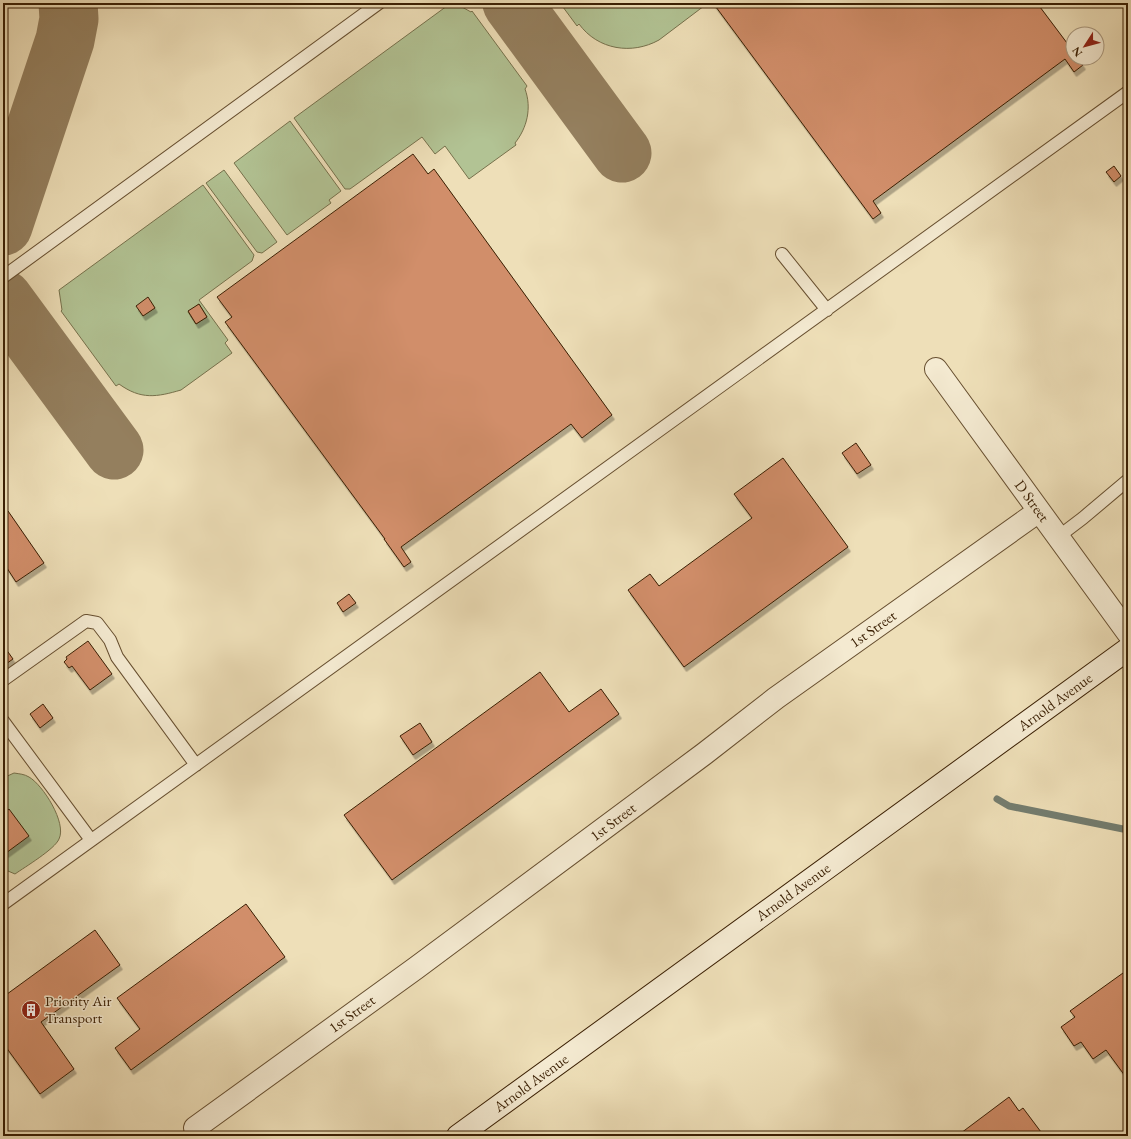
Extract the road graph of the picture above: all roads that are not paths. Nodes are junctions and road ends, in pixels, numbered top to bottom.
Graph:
1 (379, 3) edge
2 (1128, 92) edge
3 (782, 254) dead end
4 (3, 277) edge
5 (827, 310) junction
6 (936, 369) dead end
7 (1128, 480) edge
8 (1040, 511) junction
9 (1058, 537) junction
10 (1128, 633) edge
11 (1128, 649) edge
12 (3, 680) edge
13 (3, 721) edge
14 (196, 765) junction
15 (91, 840) junction
16 (3, 904) edge
17 (200, 1136) edge
18 (458, 1136) edge

1 - 4 lane
2 - 5 lane
3 - 5 lane
5 - 14 lane
6 - 8 street, D Street
7 - 9 lane
8 - 9 street, D Street
8 - 17 street, 1st Street
9 - 10 street, D Street
11 - 18 street, Arnold Avenue
12 - 14 lane
13 - 15 lane
14 - 15 lane
15 - 16 lane

